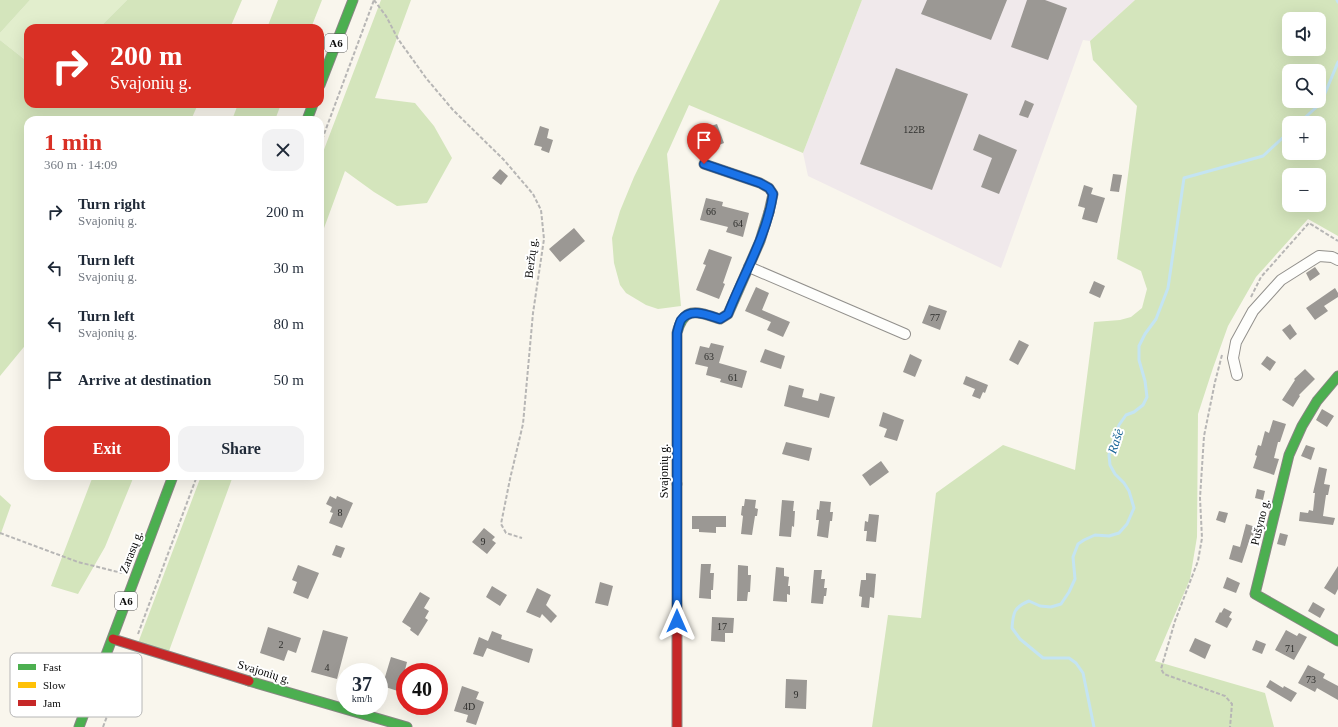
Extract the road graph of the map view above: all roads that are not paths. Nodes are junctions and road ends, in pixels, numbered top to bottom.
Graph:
1 (353, 0) edge
2 (324, 75) edge
3 (704, 164) dead end
4 (1338, 260) edge
5 (750, 267) junction
6 (905, 334) dead end
7 (1237, 375) dead end
8 (1338, 376) edge
9 (171, 480) edge
10 (113, 639) junction
11 (1338, 641) edge
12 (108, 653) edge
13 (83, 717) edge
14 (79, 727) edge
15 (407, 727) edge
16 (677, 727) edge

1 - 2 main road, A6
3 - 5 main road, Svajonių g.
4 - 7 street
5 - 6 street
5 - 16 main road, Svajonių g.
8 - 11 main road, Pušyno g.
9 - 10 main road, Zarasų g. / A6
10 - 12 main road, Zarasų g. / A6
10 - 15 main road, Svajonių g.
13 - 14 main road, Zarasų g. / A6

